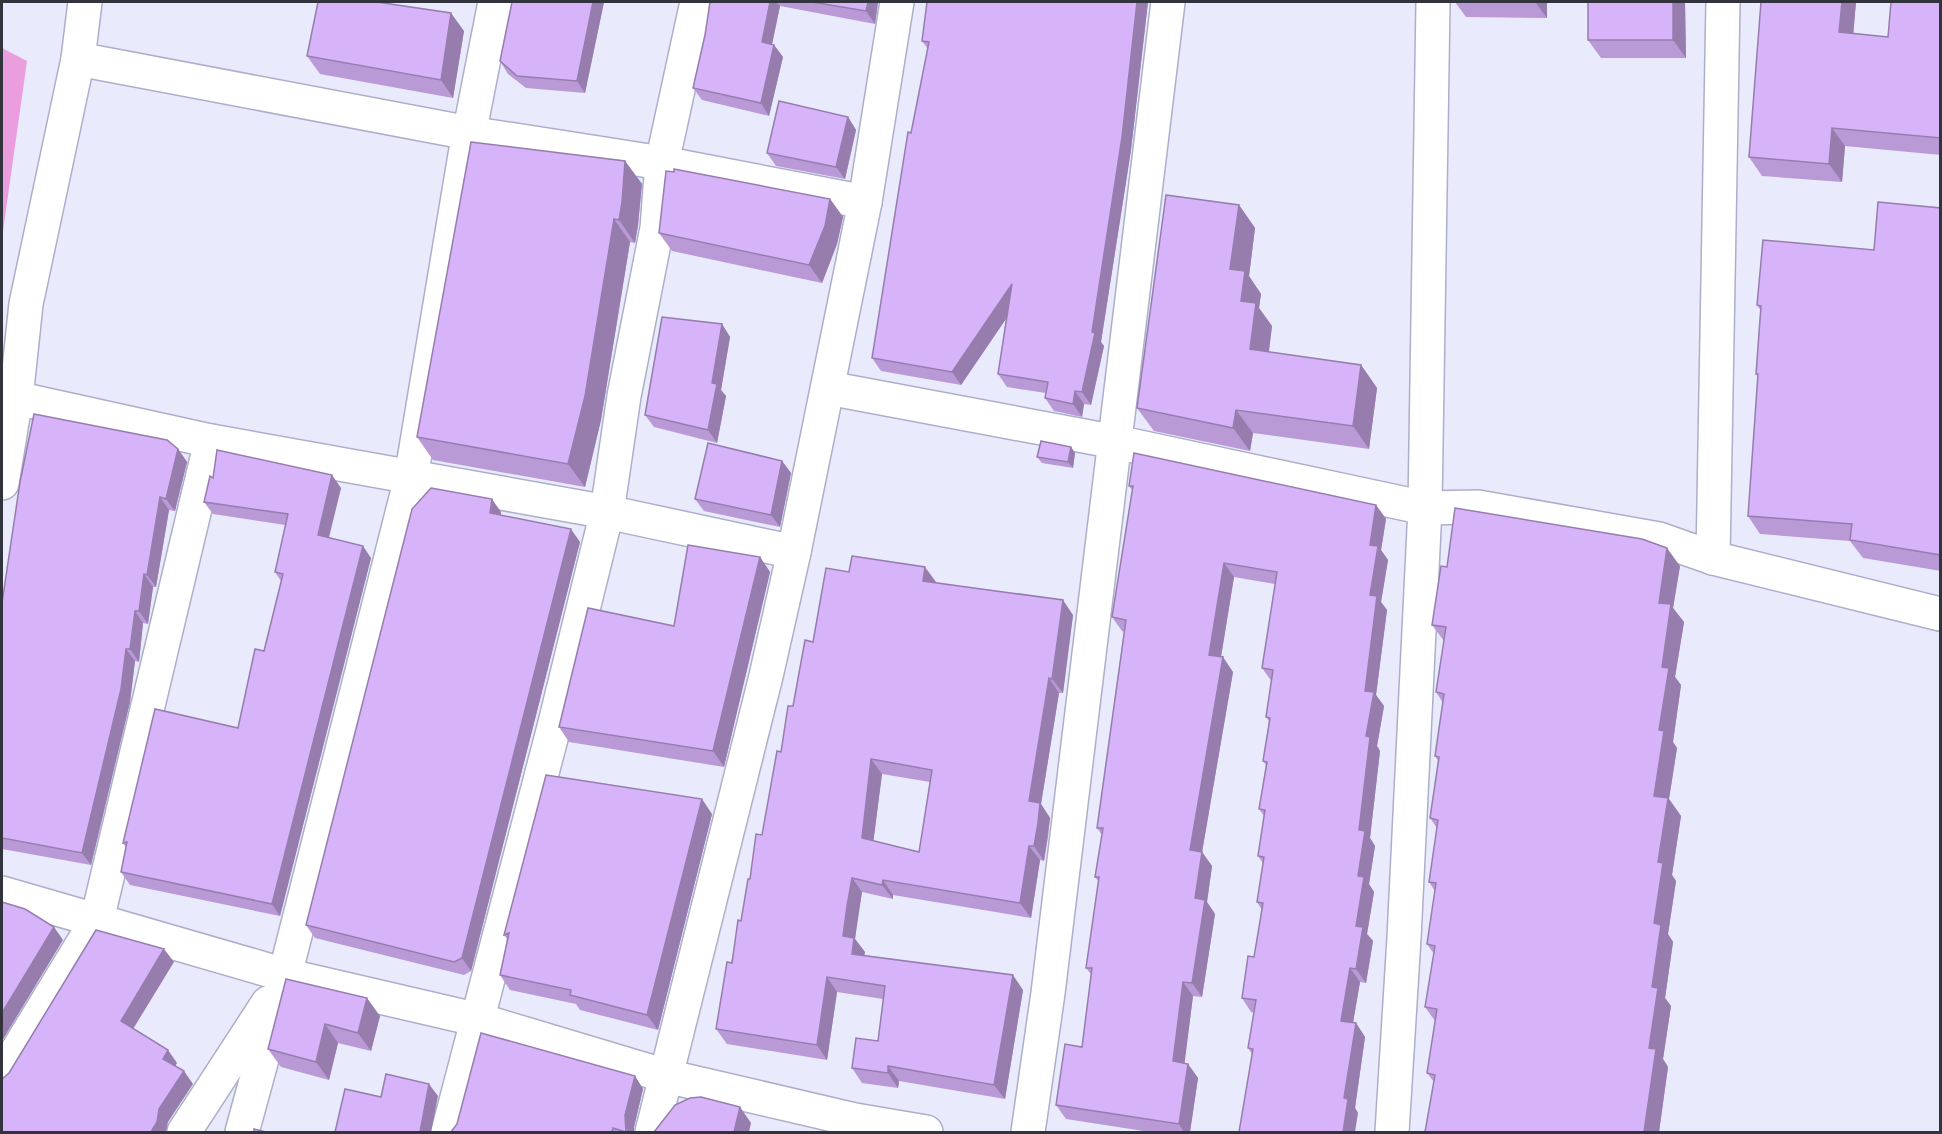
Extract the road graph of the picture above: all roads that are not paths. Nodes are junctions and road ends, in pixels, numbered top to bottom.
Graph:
1 (85, 2) edge
2 (495, 2) edge
3 (697, 2) edge
4 (897, 2) edge
5 (1168, 2) edge
6 (1433, 2) edge
7 (1723, 2) edge
8 (78, 59) junction
9 (469, 133) junction
10 (662, 163) junction
11 (865, 202) junction
12 (828, 388) junction
13 (16, 398) junction
14 (211, 441) junction
15 (1116, 442) junction
16 (411, 478) junction
17 (2, 483) edge
18 (1425, 508) junction
19 (607, 512) junction
20 (794, 552) junction
21 (1713, 558) junction
22 (1941, 614) edge
23 (2, 893) edge
24 (98, 920) junction
25 (285, 975) junction
26 (479, 1020) junction
27 (2, 1076) edge
28 (666, 1076) junction
29 (853, 1126) edge
30 (184, 1132) edge
31 (242, 1132) edge
32 (448, 1132) edge
33 (652, 1132) edge
34 (926, 1132) edge
35 (1028, 1132) edge
36 (1392, 1132) edge

1 - 8 street
2 - 9 street
3 - 10 street
4 - 11 street
5 - 15 street
6 - 18 street
7 - 21 street
8 - 9 street
8 - 13 street
9 - 10 street
9 - 16 street
10 - 11 street
10 - 19 street
11 - 12 street
12 - 15 street
12 - 20 street
13 - 14 street
13 - 17 street
14 - 16 street
14 - 24 street
15 - 18 street
15 - 35 street
16 - 19 street
16 - 25 street
18 - 21 street
18 - 36 street
19 - 20 street
19 - 26 street
20 - 28 street
21 - 22 street
23 - 24 street
24 - 25 street
24 - 27 street
25 - 26 street
25 - 30 street
25 - 31 street
26 - 28 street
26 - 32 street
28 - 29 street
28 - 33 street
29 - 34 street

